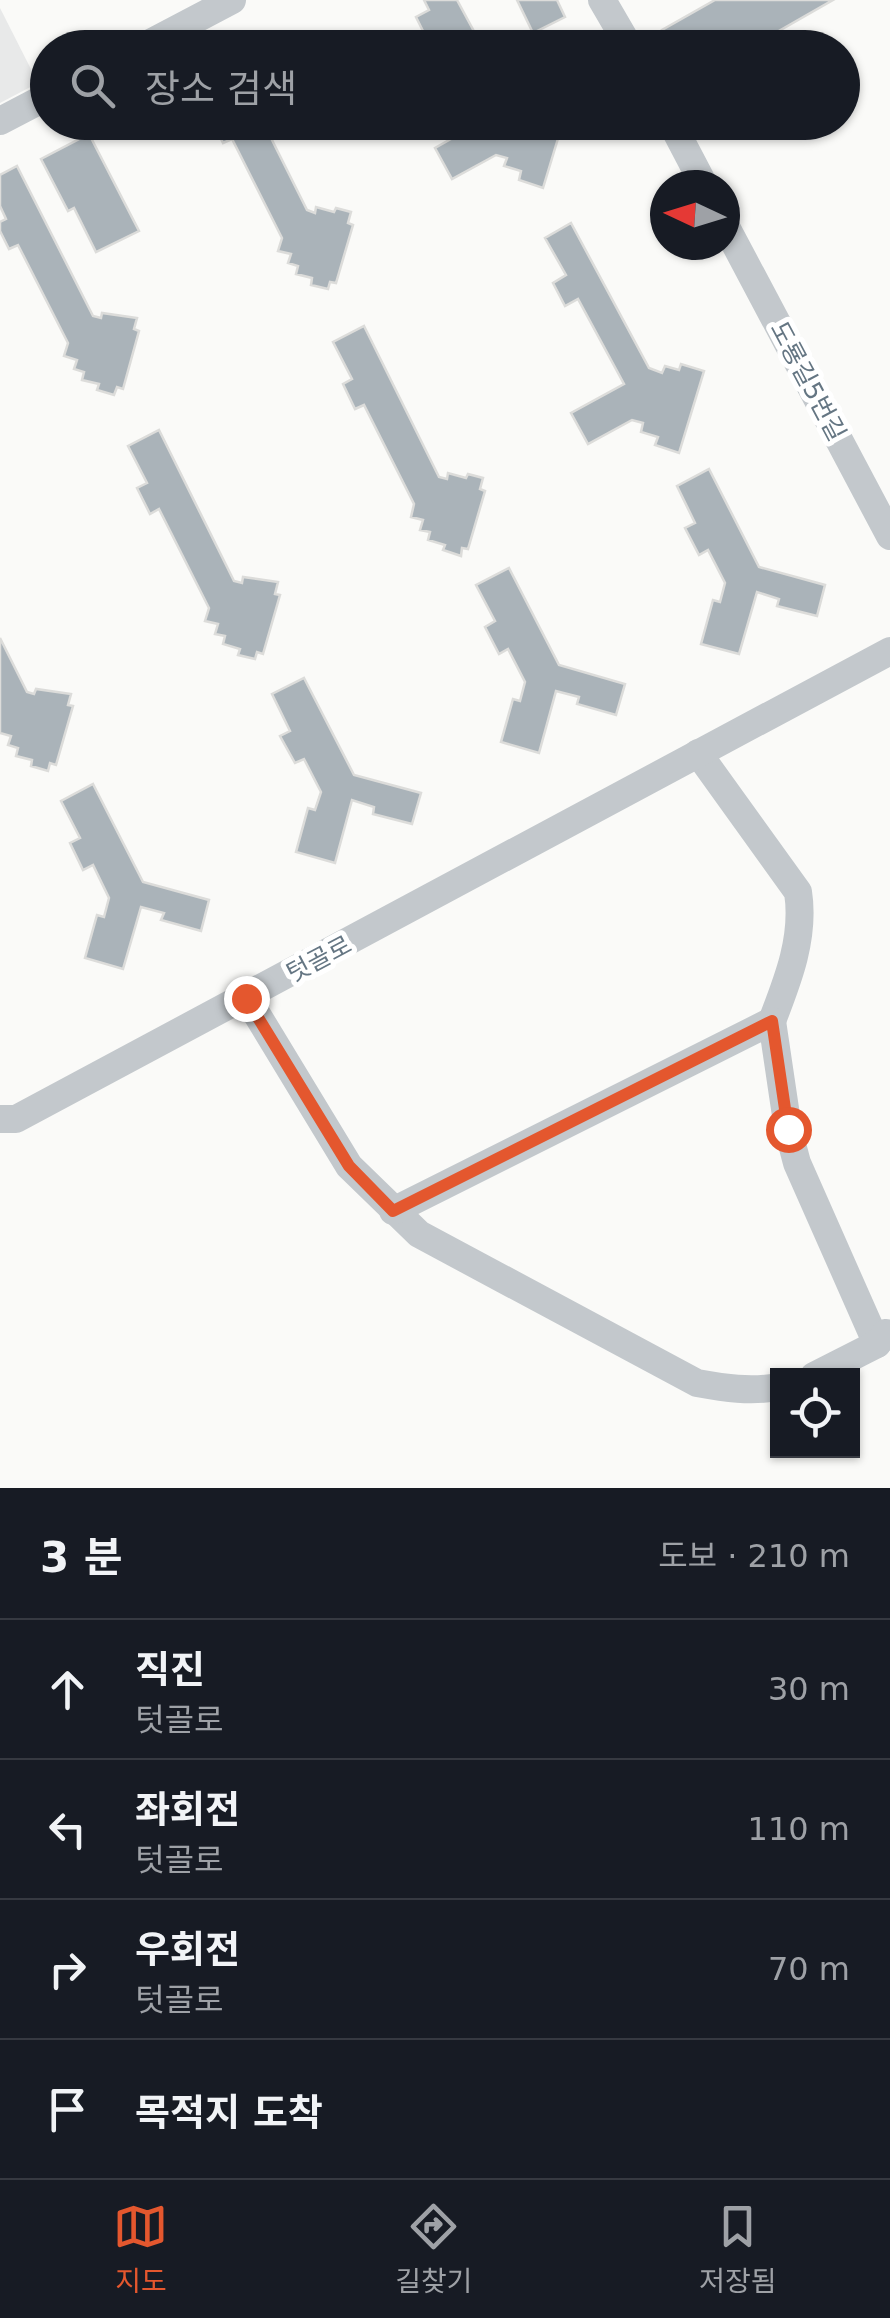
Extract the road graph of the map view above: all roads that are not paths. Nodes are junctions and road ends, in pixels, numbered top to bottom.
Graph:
1 (232, 0) edge
2 (602, 0) edge
3 (175, 30) edge
4 (620, 30) edge
5 (30, 105) edge
6 (0, 121) edge
7 (680, 140) edge
8 (696, 170) edge
9 (740, 253) edge
10 (890, 536) edge
11 (890, 651) edge
12 (698, 754) junction
13 (246, 998) junction
14 (772, 1021) junction
15 (0, 1119) edge
16 (393, 1211) junction
17 (884, 1336) edge
18 (828, 1368) edge
19 (770, 1388) edge

1 - 3 street
2 - 4 street
5 - 6 street
7 - 8 street
9 - 10 street, 도룡길5번길
11 - 12 street, 텃골로
12 - 13 street, 텃골로
12 - 14 street
13 - 15 street, 텃골로
13 - 16 street
14 - 16 street
14 - 17 street
16 - 19 street
17 - 18 street

